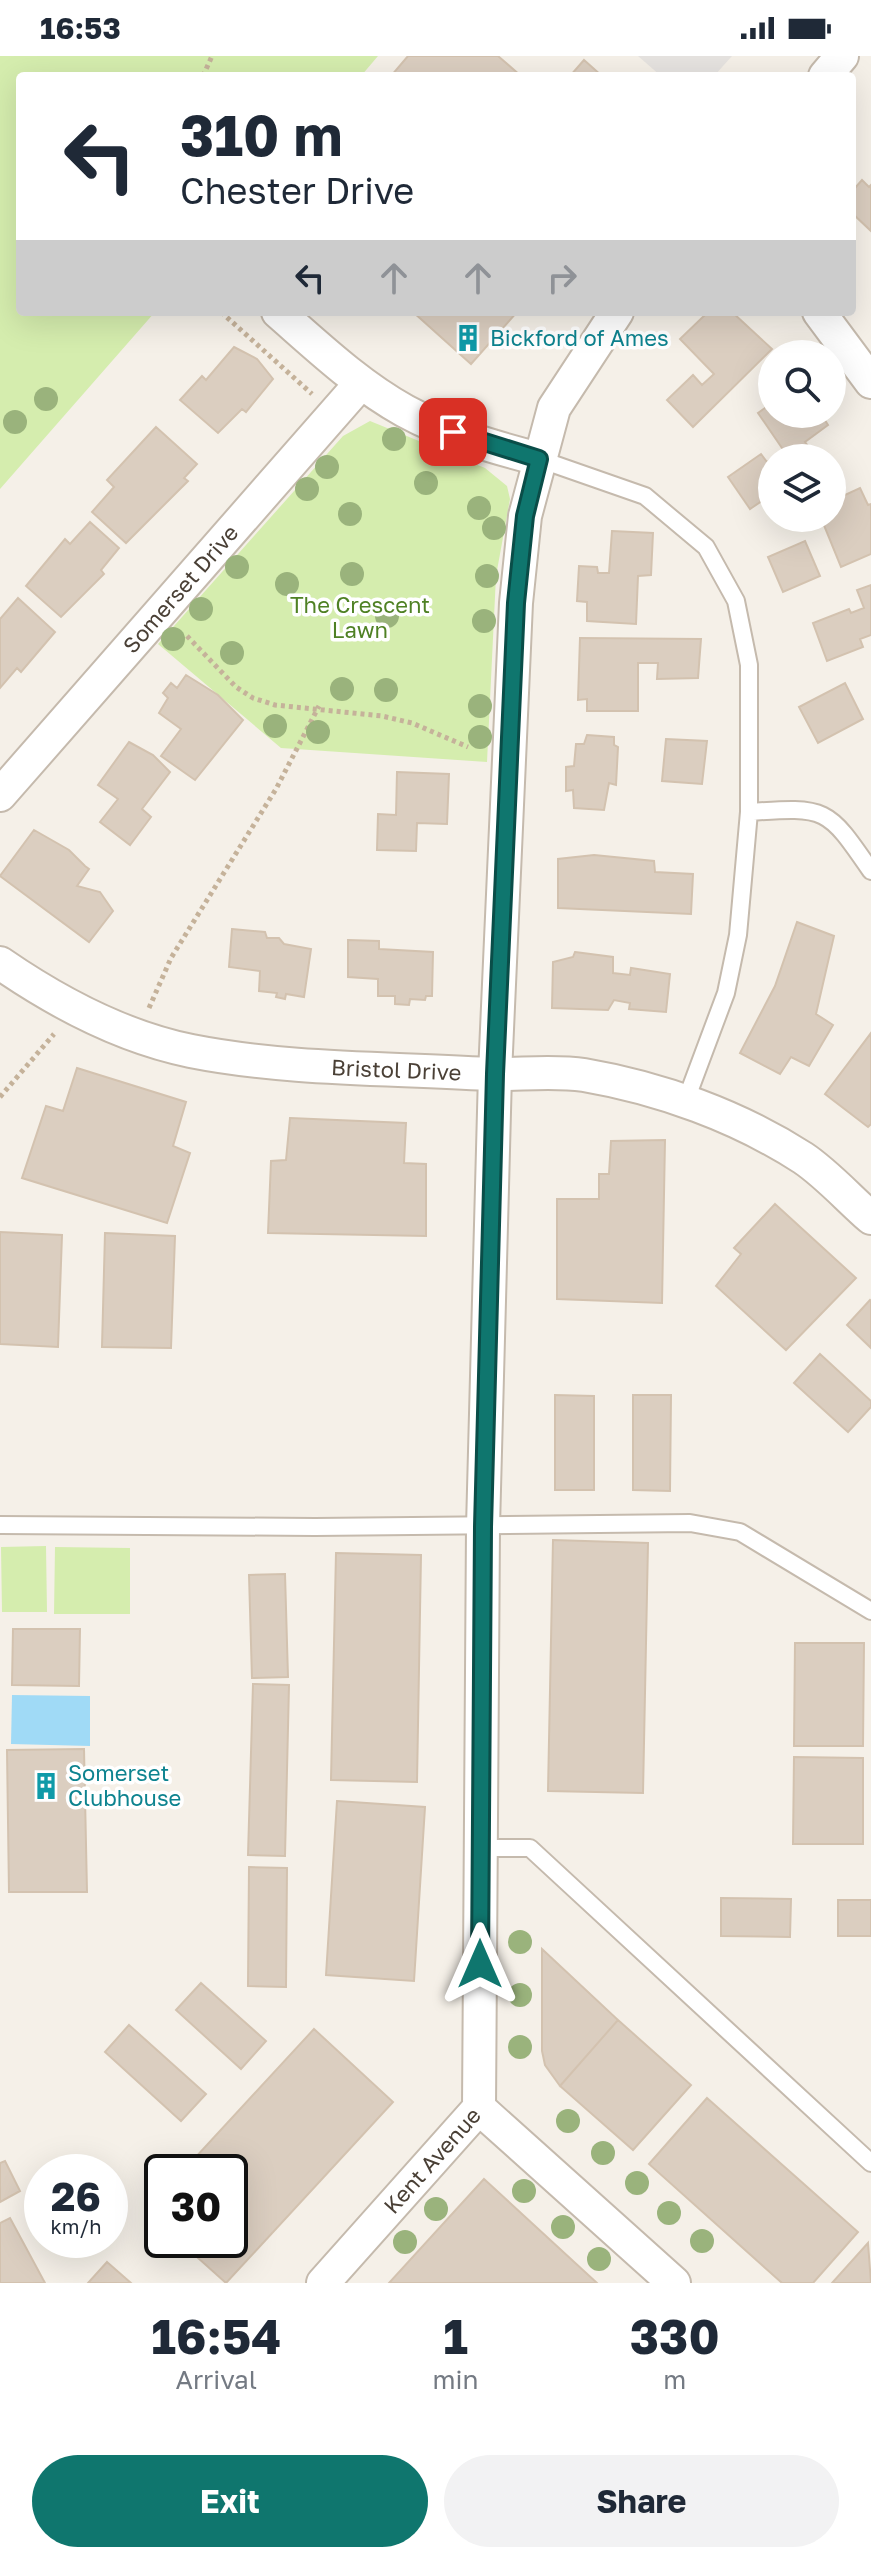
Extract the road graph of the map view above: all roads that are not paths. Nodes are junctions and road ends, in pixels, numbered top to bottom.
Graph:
1 (842, 56) edge
2 (828, 72) edge
3 (283, 316) edge
4 (614, 316) edge
5 (822, 316) edge
6 (871, 382) edge
7 (361, 383) junction
8 (539, 459) junction
9 (0, 795) edge
10 (749, 812) junction
11 (871, 871) edge
12 (0, 963) edge
13 (495, 1074) junction
14 (686, 1100) junction
15 (871, 1218) edge
16 (0, 1525) edge
17 (483, 1527) junction
18 (871, 1611) edge
19 (481, 1848) junction
20 (479, 2108) junction
21 (871, 2163) edge
22 (323, 2283) edge
23 (674, 2283) edge

1 - 2 street
3 - 7 street
4 - 8 street, Kent Avenue
5 - 6 street
7 - 8 street
7 - 9 street, Somerset Drive
8 - 10 lane
8 - 13 street, Kent Avenue
10 - 11 lane
10 - 14 lane
12 - 13 street, Bristol Drive
13 - 14 street, Bristol Drive
13 - 17 street, Kent Avenue
14 - 15 street, Bristol Drive
16 - 17 lane
17 - 18 lane
17 - 19 street, Kent Avenue
19 - 20 street, Kent Avenue
19 - 21 lane
20 - 22 street, Kent Avenue
20 - 23 street

